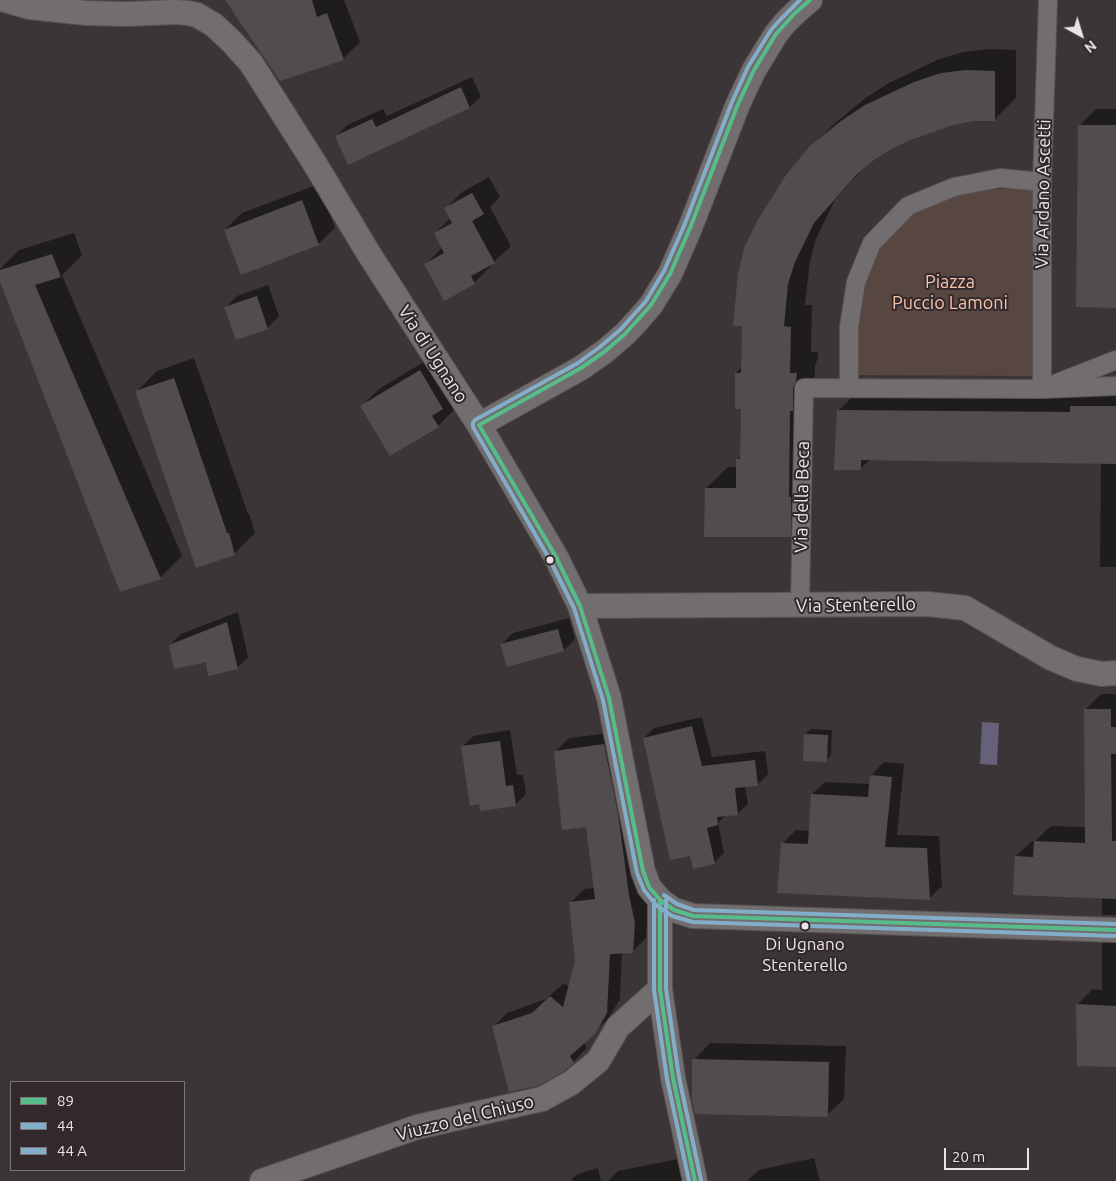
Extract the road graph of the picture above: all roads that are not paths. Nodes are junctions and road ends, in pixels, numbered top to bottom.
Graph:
1 (5, 0) edge
2 (810, 0) edge
3 (1048, 0) edge
4 (207, 10) edge
5 (1042, 182) junction
6 (1116, 360) edge
7 (1116, 386) edge
8 (849, 388) junction
9 (1042, 388) junction
10 (479, 425) junction
11 (800, 605) junction
12 (580, 606) junction
13 (1116, 674) edge
14 (660, 900) junction
15 (1116, 930) edge
16 (660, 989) junction
17 (262, 1181) edge
18 (695, 1181) edge

1 - 4 street, Via di Ugnano
2 - 10 street
3 - 5 street, Via Ardano Ascetti
4 - 10 street, Via di Ugnano
5 - 8 street
5 - 9 street, Via Ardano Ascetti
6 - 9 street
7 - 9 street
8 - 9 street
8 - 11 street, Via della Beca
10 - 12 street, Via di Ugnano
11 - 12 street, Via Stenterello
11 - 13 street, Via Stenterello
12 - 14 street, Via di Ugnano
14 - 15 street, Via di Ugnano
14 - 16 street
16 - 17 street, Viuzzo del Chiuso
16 - 18 street

